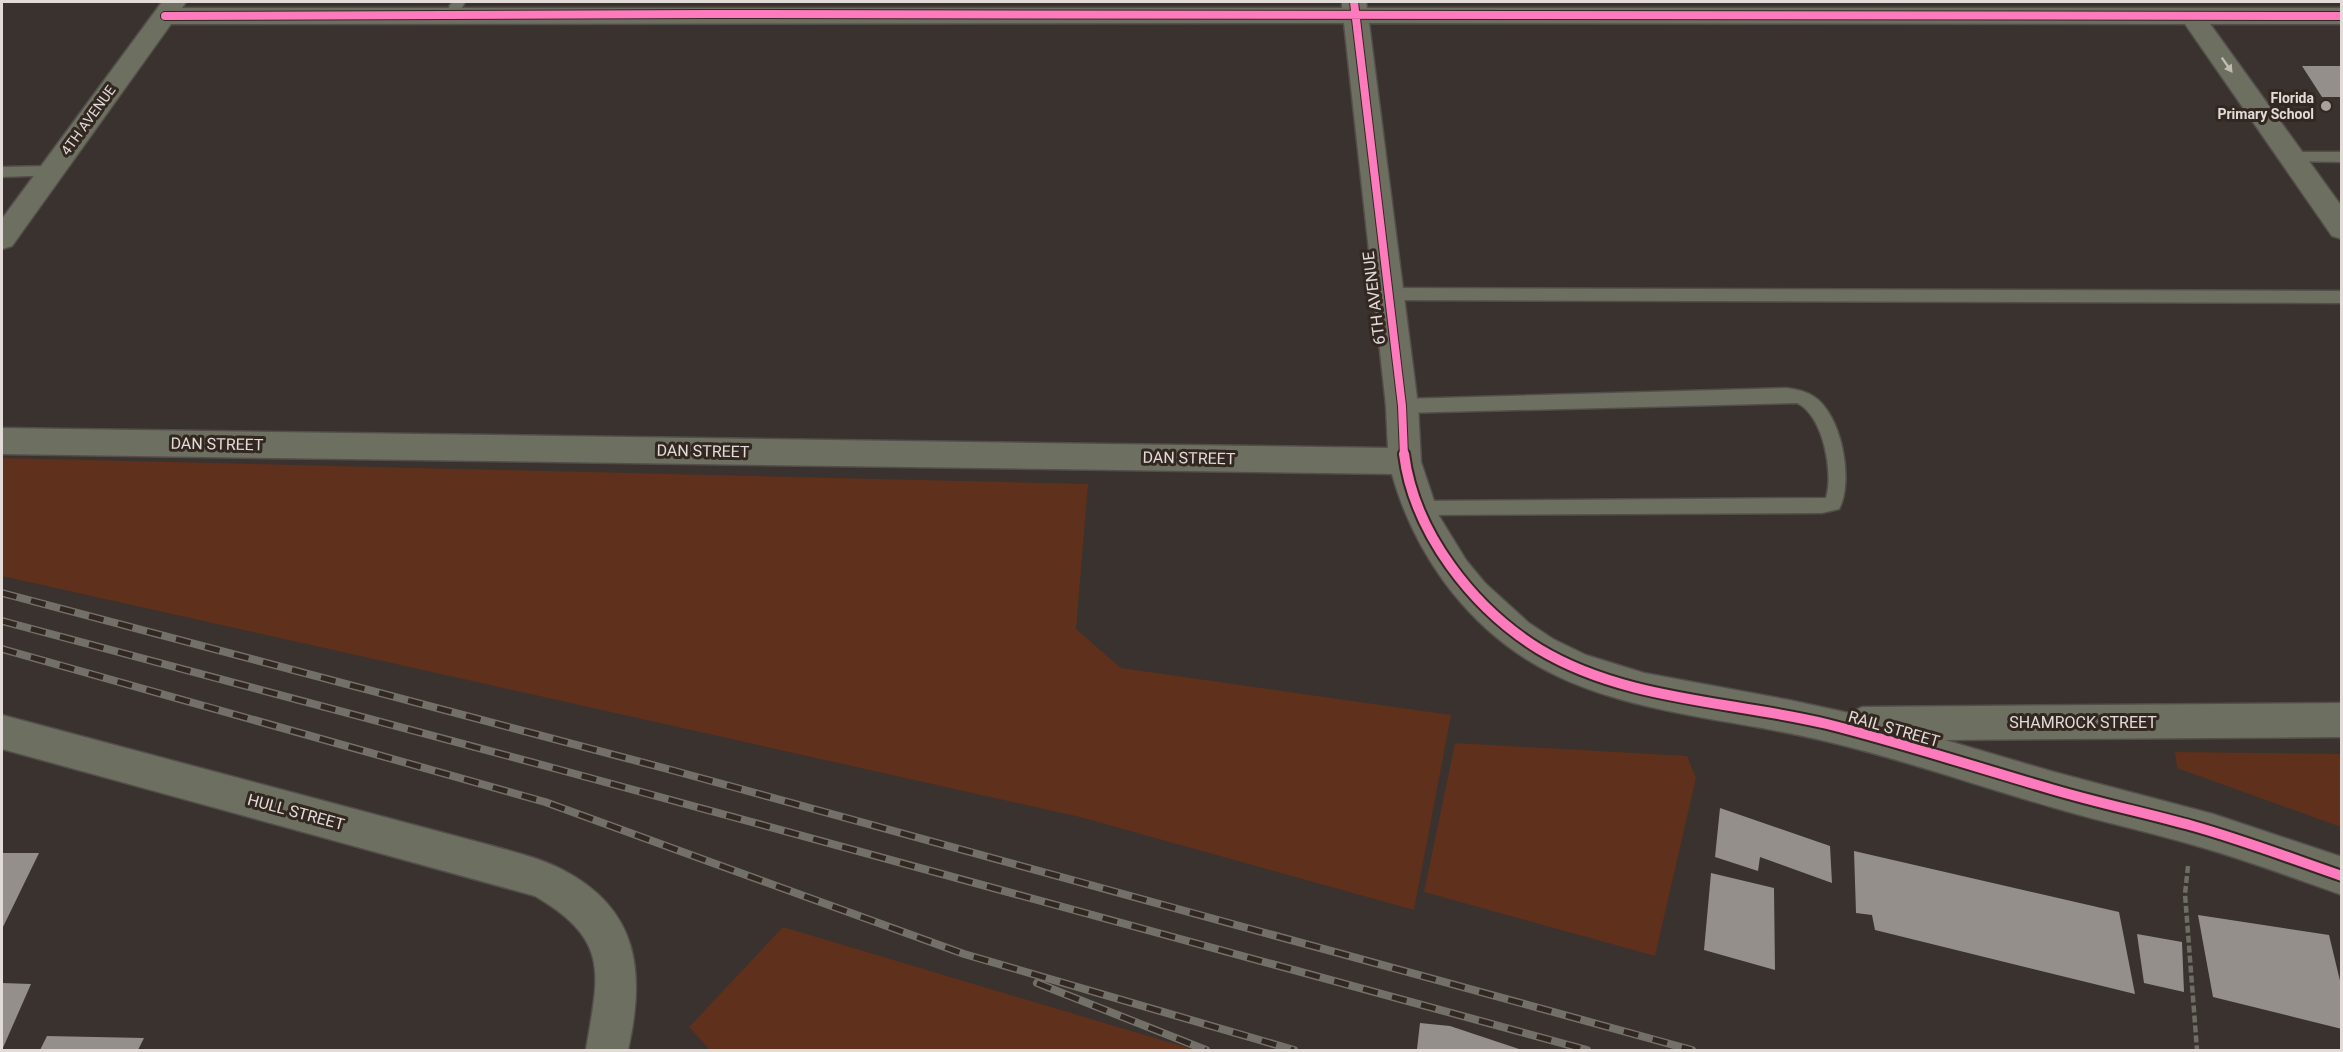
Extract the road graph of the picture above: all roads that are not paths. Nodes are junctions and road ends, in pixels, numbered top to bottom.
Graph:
1 (455, 8) edge
2 (170, 9) edge
3 (1355, 9) edge
4 (2342, 16) edge
5 (2193, 17) junction
6 (2342, 157) edge
7 (2291, 158) junction
8 (51, 171) junction
9 (2, 172) edge
10 (2342, 229) edge
11 (2, 239) edge
12 (1388, 294) junction
13 (2342, 297) edge
14 (1402, 406) junction
15 (2, 441) edge
16 (1405, 461) junction
17 (1420, 508) junction
18 (1459, 579) joint
19 (2342, 720) edge
20 (1824, 724) junction
21 (2, 732) edge
22 (2342, 876) edge
23 (607, 1050) edge

1 - 2 street
1 - 3 street
2 - 8 street, 4TH AVENUE
3 - 5 street
3 - 12 street, 6TH AVENUE
4 - 5 street
5 -> 7 street
6 - 7 lane
7 - 10 street
8 - 9 lane
8 - 11 street, 4TH AVENUE
12 - 13 lane
12 - 14 street, 6TH AVENUE
14 - 16 street, 6TH AVENUE
14 - 17 lane
15 - 16 street, DAN STREET
16 - 17 street, 6TH AVENUE
17 - 18 street, 6TH AVENUE
18 - 20 street, RAIL STREET
19 - 20 street, SHAMROCK STREET
20 - 22 street, RAIL STREET
21 - 23 street, HULL STREET

